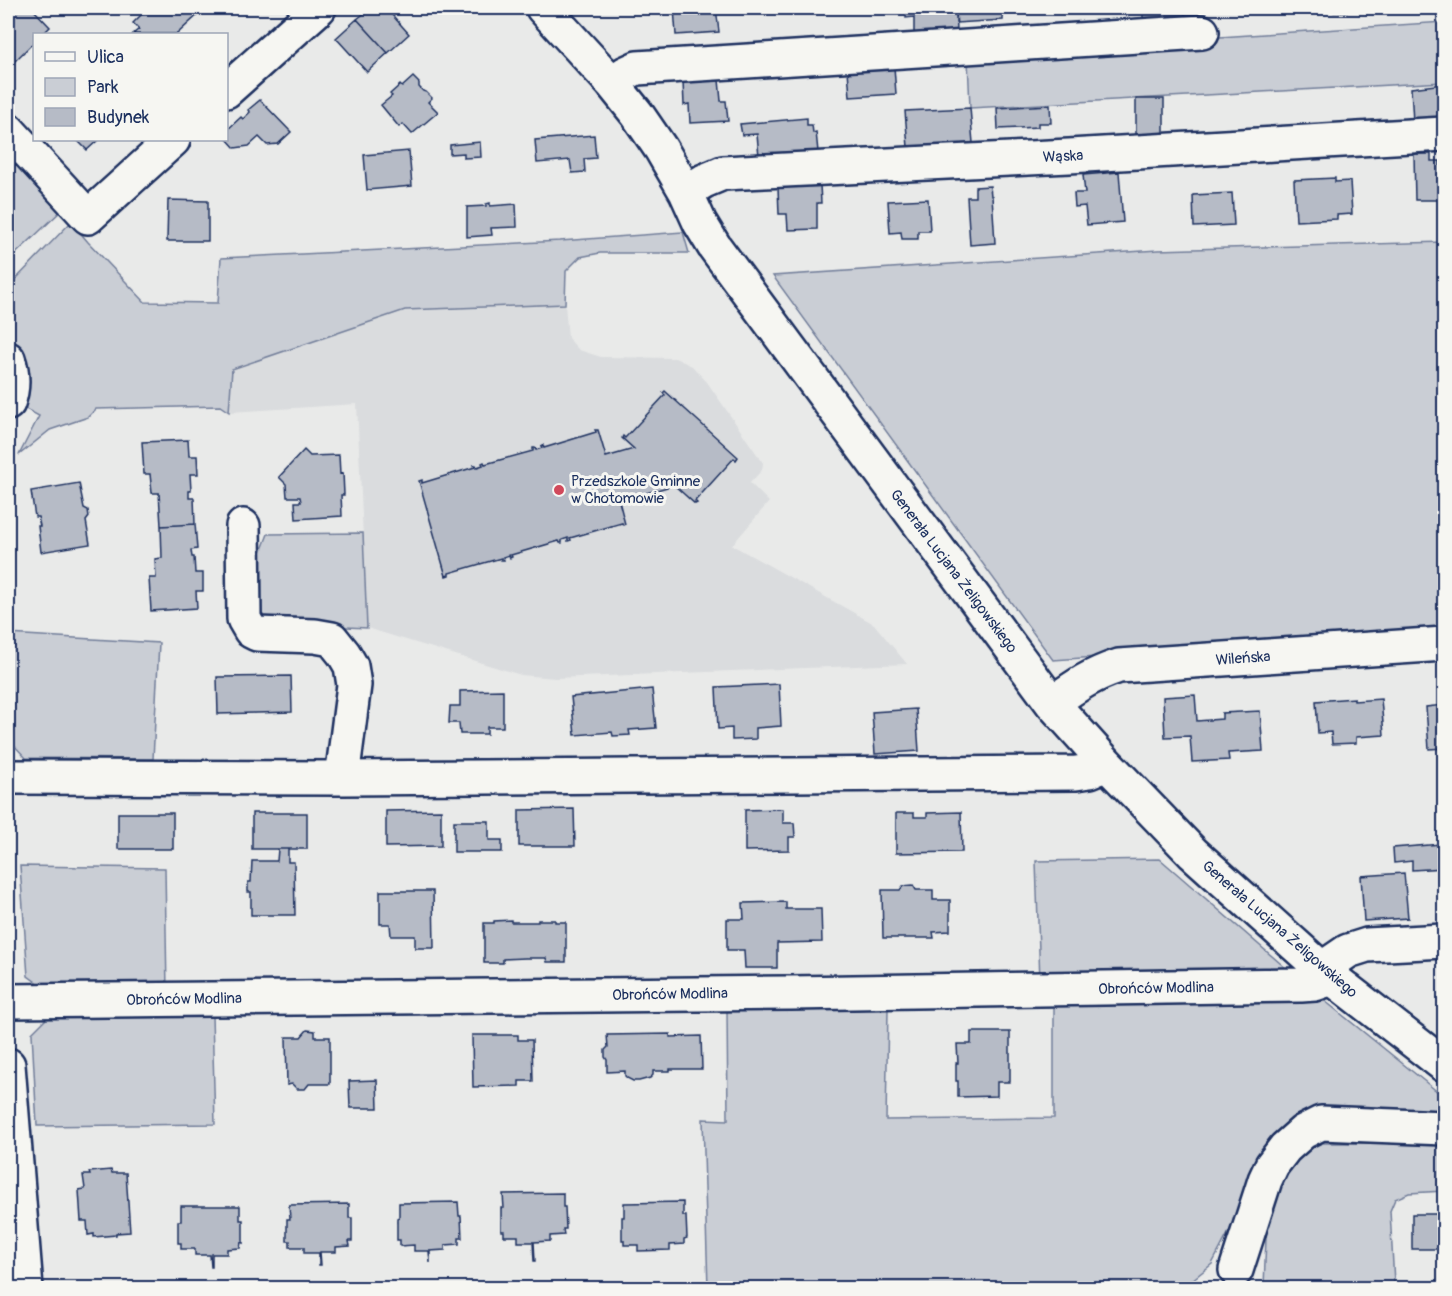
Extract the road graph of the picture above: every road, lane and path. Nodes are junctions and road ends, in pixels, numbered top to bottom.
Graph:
1 (319, 8) edge
2 (543, 8) edge
3 (1202, 32) dead end
4 (612, 83) junction
5 (228, 89) edge
6 (8, 130) edge
7 (1444, 134) edge
8 (172, 141) edge
9 (686, 192) junction
10 (8, 359) edge
11 (9, 399) edge
12 (243, 526) dead end
13 (1444, 644) edge
14 (1052, 703) junction
15 (1107, 764) junction
16 (8, 777) edge
17 (342, 778) junction
18 (1444, 941) edge
19 (1327, 973) junction
20 (8, 1001) edge
21 (8, 1065) edge
22 (1444, 1065) edge
23 (1444, 1128) edge
24 (1236, 1269) dead end
25 (19, 1273) edge

1 - 5 street
2 - 4 street, Generała Lucjana Żeligowskiego
3 - 4 street
4 - 9 street, Generała Lucjana Żeligowskiego
6 - 8 street
7 - 9 street, Wąska
9 - 14 street, Generała Lucjana Żeligowskiego
10 - 11 street
12 - 17 street
13 - 14 street, Wileńska
14 - 15 street, Generała Lucjana Żeligowskiego
15 - 17 street
15 - 19 street, Generała Lucjana Żeligowskiego
16 - 17 street
18 - 19 street
19 - 20 street, Obrońców Modlina
19 - 22 street, Generała Lucjana Żeligowskiego
21 - 25 street
23 - 24 street

